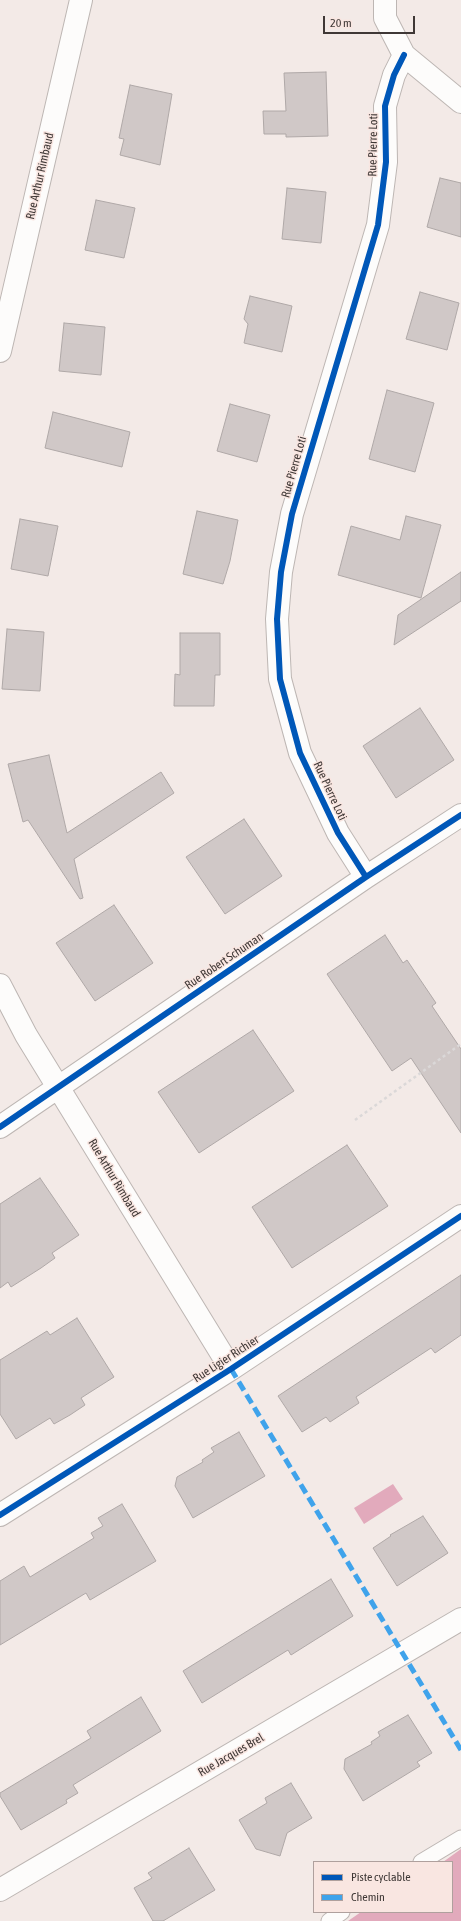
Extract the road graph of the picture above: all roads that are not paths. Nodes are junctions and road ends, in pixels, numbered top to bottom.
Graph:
1 (81, 0) edge
2 (385, 0) edge
3 (404, 55) junction
4 (461, 102) edge
5 (0, 351) edge
6 (461, 815) edge
7 (366, 877) junction
8 (0, 985) edge
9 (60, 1088) junction
10 (0, 1127) edge
11 (461, 1216) edge
12 (232, 1369) junction
13 (0, 1515) edge
14 (461, 1619) edge
15 (461, 1838) edge
16 (423, 1861) edge
17 (0, 1890) edge
18 (341, 1913) edge
19 (329, 1921) edge

1 - 5 street, Rue Arthur Rimbaud
2 - 3 street
3 - 4 street
3 - 7 street, Rue Pierre Loti
6 - 7 street, Rue Robert Schuman
7 - 9 street, Rue Robert Schuman
8 - 9 street, Rue Arthur Rimbaud
9 - 10 street, Rue Robert Schuman
9 - 12 street, Rue Arthur Rimbaud
11 - 12 street, Rue Ligier Richier
12 - 13 street, Rue Ligier Richier
14 - 17 street, Rue Jacques Brel
15 - 16 lane
18 - 19 lane

